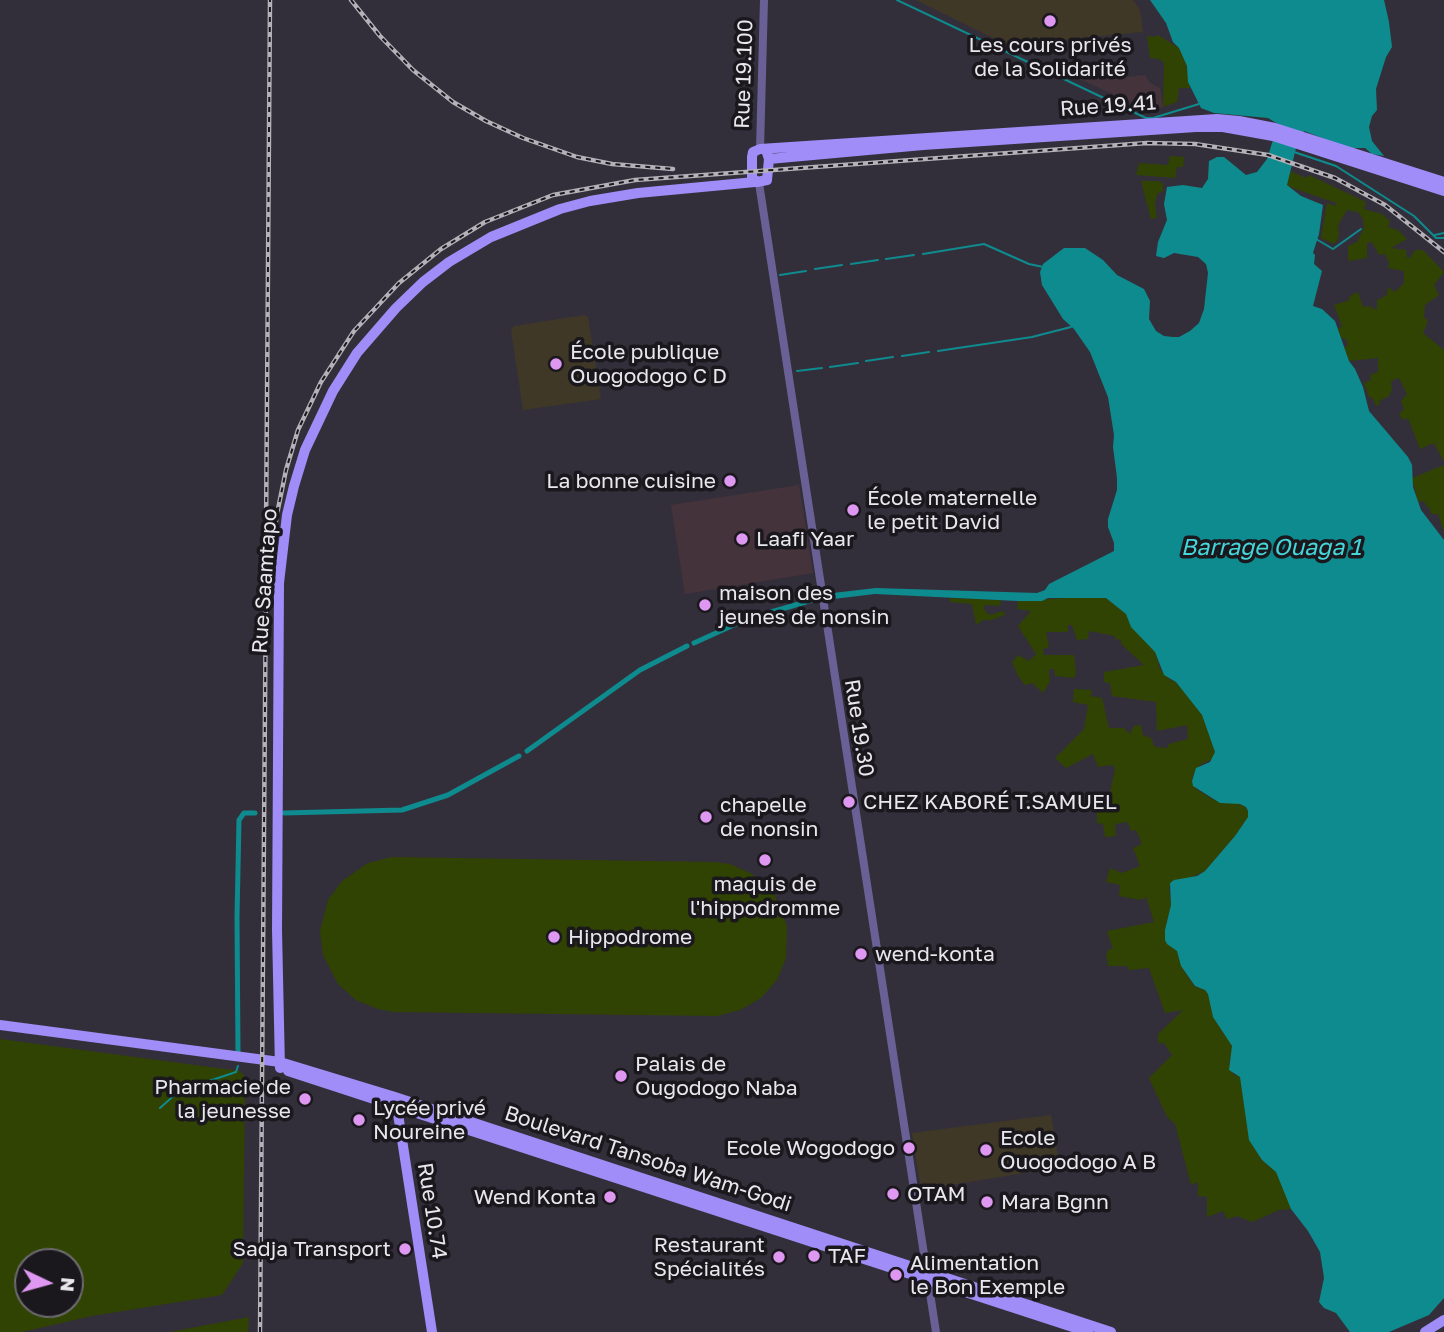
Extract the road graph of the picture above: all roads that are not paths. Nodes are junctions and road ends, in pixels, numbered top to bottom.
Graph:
1 (764, 0) edge
2 (1302, 141) junction
3 (765, 153) junction
4 (757, 182) junction
5 (1444, 182) edge
6 (1444, 191) edge
7 (0, 1025) edge
8 (0, 1032) edge
9 (280, 1065) junction
10 (396, 1101) junction
11 (925, 1274) junction
12 (1443, 1320) edge
13 (432, 1332) edge
14 (936, 1332) edge
15 (1088, 1332) edge
16 (1111, 1332) edge
17 (1425, 1332) edge

1 - 3 street, Rue 19.100
2 - 3 main road, Rue 19.41
2 - 5 main road, Rue 19.41
2 - 6 main road, Rue 19.41
3 - 4 main road
3 - 4 main road
4 - 9 main road, Rue Saamtapo
4 - 11 street, Rue 19.30
7 - 9 main road, Boulevard Tansoba Wam-Godi
8 - 9 main road, Boulevard Tansoba Wam-Godi
9 - 10 main road, Boulevard Tansoba Wam-Godi
10 - 11 main road, Boulevard Tansoba Wam-Godi
10 - 13 main road, Rue 10.74
11 - 14 street, Rue 19.30
11 - 15 main road, Boulevard Tansoba Wam-Godi
11 - 16 main road, Boulevard Tansoba Wam-Godi
12 - 17 main road

